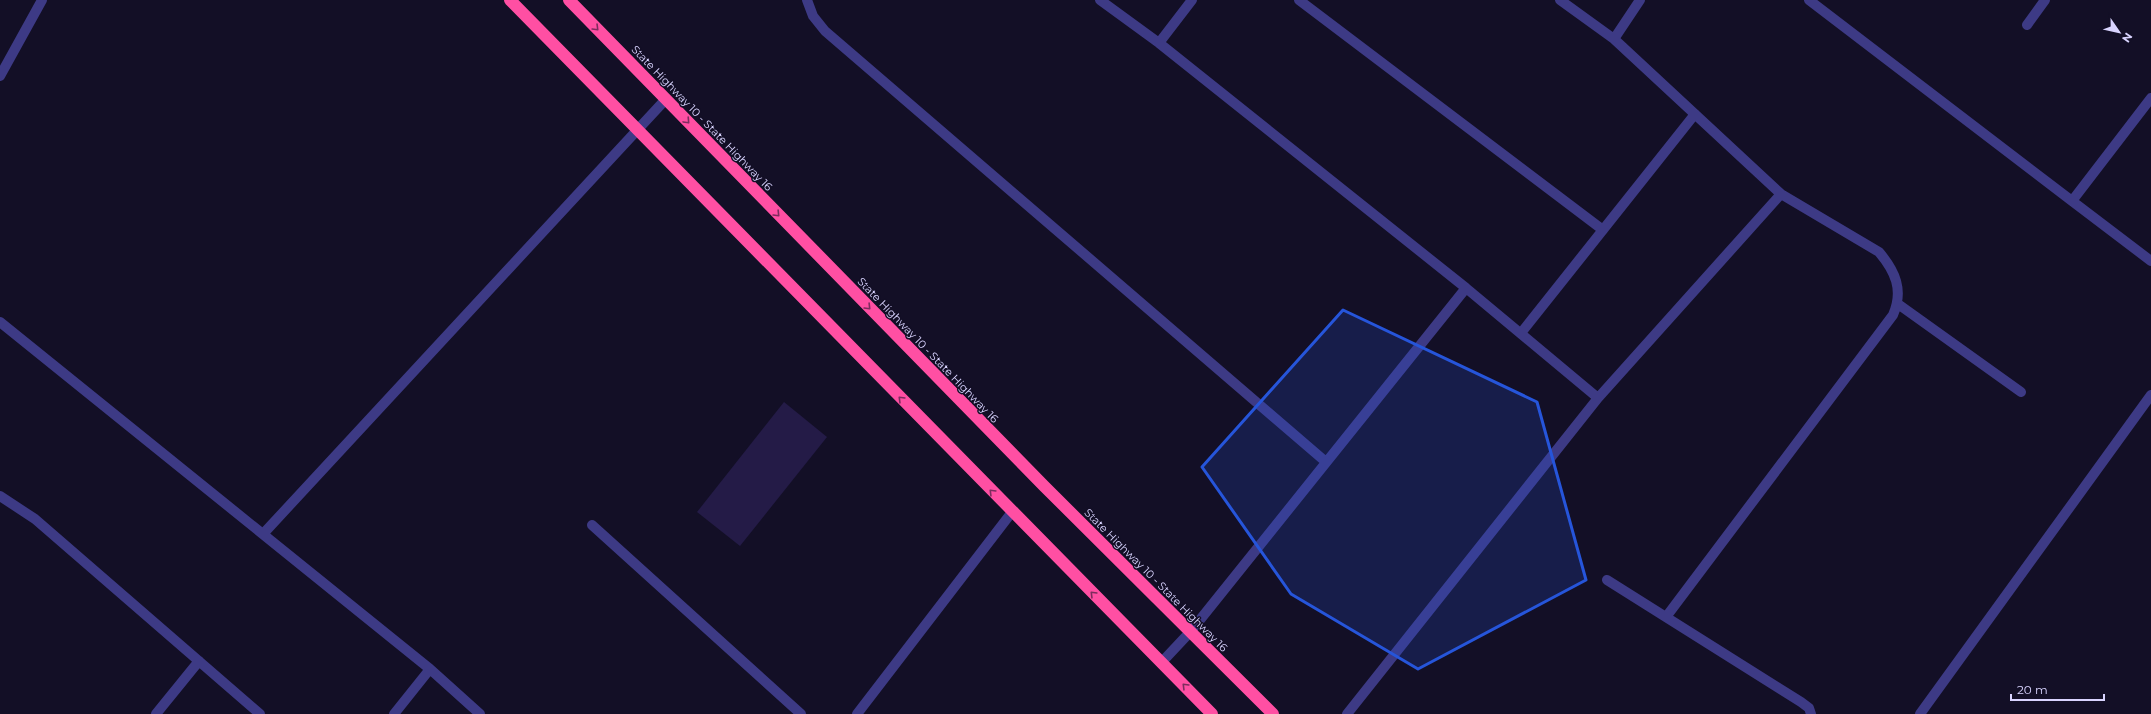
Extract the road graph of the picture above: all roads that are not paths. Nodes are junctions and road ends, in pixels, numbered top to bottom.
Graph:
1 (42, 0) edge
2 (510, 0) edge
3 (569, 0) edge
4 (807, 0) edge
5 (1100, 0) edge
6 (1192, 0) edge
7 (1299, 0) edge
8 (1560, 0) edge
9 (1640, 0) edge
10 (1809, 0) edge
11 (2045, 0) edge
12 (2027, 24) dead end
13 (1614, 39) junction
14 (1159, 43) junction
15 (1, 73) edge
16 (2151, 98) edge
17 (666, 99) junction
18 (1695, 114) junction
19 (636, 130) junction
20 (1781, 194) junction
21 (2072, 201) junction
22 (1603, 230) junction
23 (2151, 261) edge
24 (1466, 288) junction
25 (1898, 304) junction
26 (0, 322) edge
27 (1521, 333) junction
28 (2021, 392) dead end
29 (2151, 395) edge
30 (1598, 398) junction
31 (1326, 462) junction
32 (0, 496) edge
33 (1012, 512) junction
34 (592, 525) dead end
35 (263, 534) junction
36 (1607, 580) dead end
37 (1666, 617) junction
38 (1190, 631) junction
39 (199, 661) junction
40 (1161, 663) junction
41 (430, 669) junction
42 (156, 714) edge
43 (260, 714) edge
44 (394, 714) edge
45 (480, 714) edge
46 (801, 714) edge
47 (857, 714) edge
48 (1212, 714) edge
49 (1273, 714) edge
50 (1347, 714) edge
51 (1811, 714) edge
52 (1920, 714) edge

1 - 15 street
2 - 19 highway
3 -> 17 highway, State Highway 10 - State Highway 16
4 - 31 street
5 - 14 street
6 - 14 street
7 - 22 street
8 - 13 street
9 - 13 street
10 - 21 street
11 - 12 street
13 - 18 street
14 - 24 street
16 - 21 street
17 - 19 street
17 -> 38 highway, State Highway 10 - State Highway 16
18 - 20 street
18 - 22 street
33 -> 19 highway
19 - 35 street
20 - 25 street
20 - 30 street
21 - 23 street
22 - 27 street
24 - 27 street
24 - 31 street
25 - 28 street
25 - 37 street
26 - 35 street
27 - 30 street
29 - 52 street
30 - 50 street
31 - 38 street
32 - 39 street
40 -> 33 highway
33 - 47 street
34 - 46 street
35 - 41 street
36 - 37 street
37 - 51 street
38 - 40 street
38 - 49 highway, State Highway 10 - State Highway 16
39 - 42 street
39 - 43 street
48 -> 40 highway
41 - 44 street
41 - 45 street

